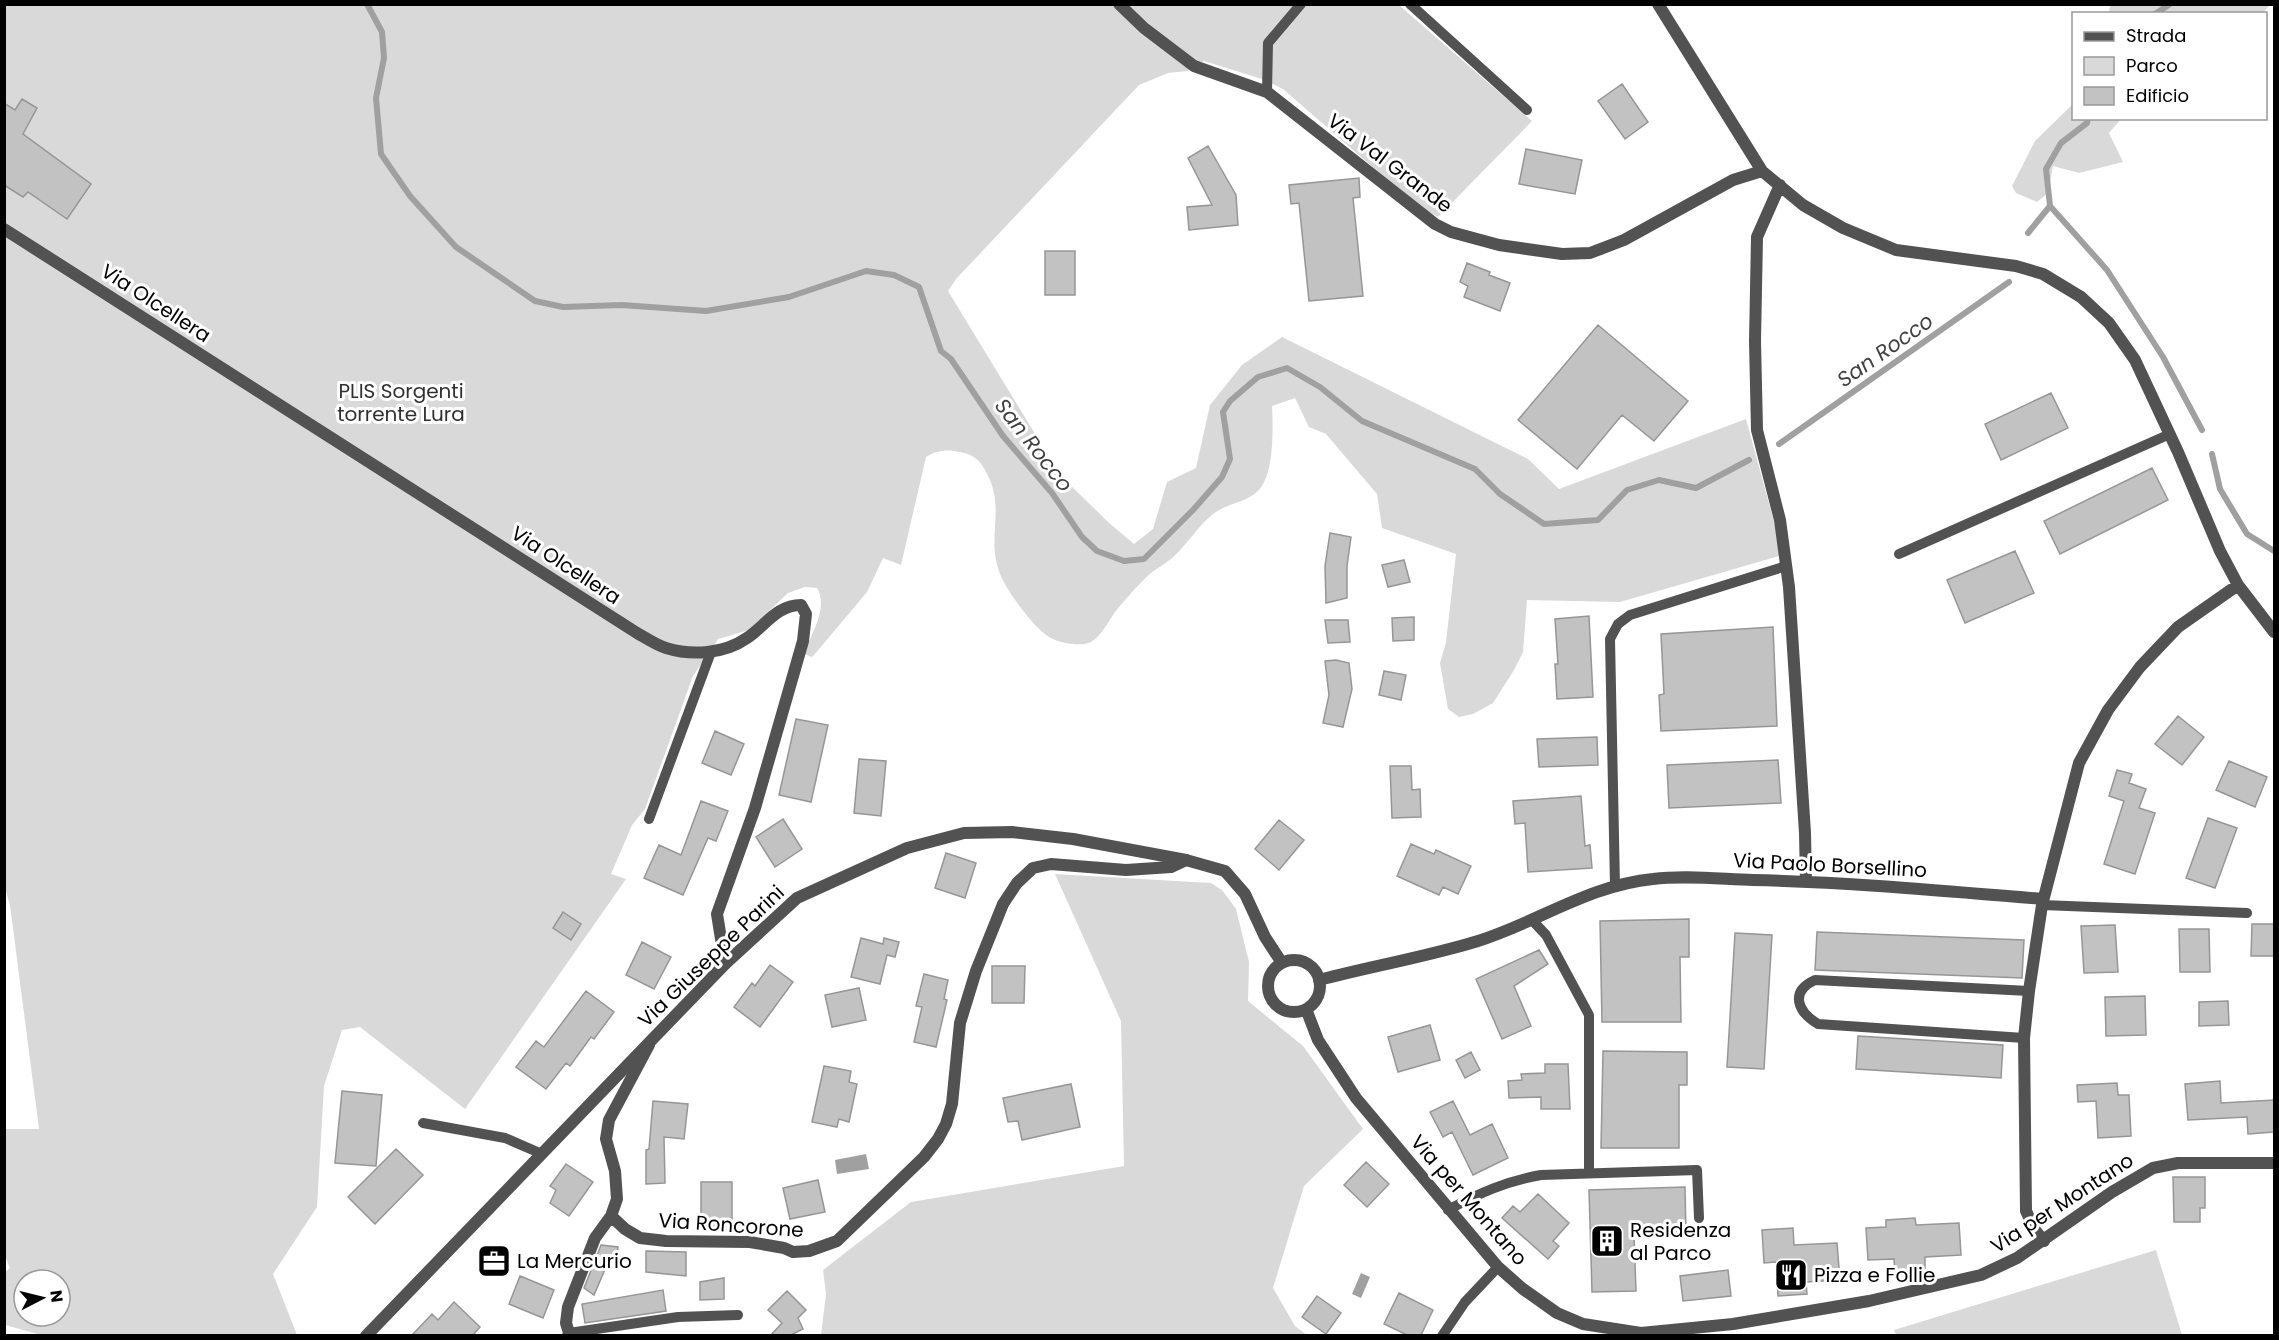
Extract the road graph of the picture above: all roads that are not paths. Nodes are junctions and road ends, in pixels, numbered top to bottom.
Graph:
1 (1119, 4) edge
2 (1301, 4) edge
3 (1410, 4) edge
4 (1658, 4) edge
5 (1267, 92) junction
6 (1527, 110) dead end
7 (1762, 171) junction
8 (1780, 185) junction
9 (4, 229) edge
10 (2170, 434) junction
11 (1899, 554) dead end
12 (1786, 566) junction
13 (2238, 585) junction
14 (2274, 632) edge
15 (711, 652) junction
16 (649, 819) dead end
17 (1186, 860) junction
18 (1806, 882) junction
19 (1615, 886) junction
20 (2042, 902) junction
21 (2247, 913) dead end
22 (1532, 920) junction
23 (1282, 963) junction
24 (725, 964) junction
25 (1319, 980) junction
26 (2029, 991) junction
27 (1306, 1009) junction
28 (2024, 1038) junction
29 (651, 1041) junction
30 (423, 1123) dead end
31 (542, 1154) junction
32 (2274, 1162) edge
33 (1589, 1173) junction
34 (1448, 1210) junction
35 (611, 1216) junction
36 (1699, 1218) dead end
37 (2044, 1241) junction
38 (1498, 1267) junction
39 (738, 1315) dead end
40 (1733, 1330) edge
41 (569, 1334) edge
42 (366, 1335) edge
43 (1442, 1335) edge

1 - 5 street, Via Val Grande
2 - 5 lane
3 - 6 lane
4 - 7 street
5 - 7 street, Via Val Grande
7 - 8 street
8 - 10 street
8 - 12 street
9 - 15 street, Via Olcellera
10 - 11 lane
10 - 13 street
12 - 18 street
12 - 19 lane
13 - 14 street
13 - 20 street
15 - 16 lane
15 - 24 street, Via Olcellera
17 - 23 street, Via Giuseppe Parini
17 - 24 street, Via Giuseppe Parini
17 - 35 street, Via Roncorone
18 - 19 street, Via Paolo Borsellino
18 - 20 street, Via Paolo Borsellino
19 - 22 street, Via Paolo Borsellino
20 - 21 lane
20 - 26 street
22 - 25 street, Via Paolo Borsellino
22 - 33 lane
23 - 25 street
23 - 27 street
24 - 29 street, Via Giuseppe Parini
25 - 27 street
26 - 28 street
26 - 28 lane
27 - 34 street, Via per Montano
28 - 37 street
29 - 31 street, Via Giuseppe Parini
29 - 35 street
30 - 31 lane
31 - 42 street, Via Giuseppe Parini
32 - 37 street, Via per Montano
33 - 34 lane
33 - 36 lane
34 - 38 street, Via per Montano
35 - 41 street
37 - 40 street, Via per Montano
38 - 40 street, Via per Montano
38 - 43 lane
39 - 41 lane

